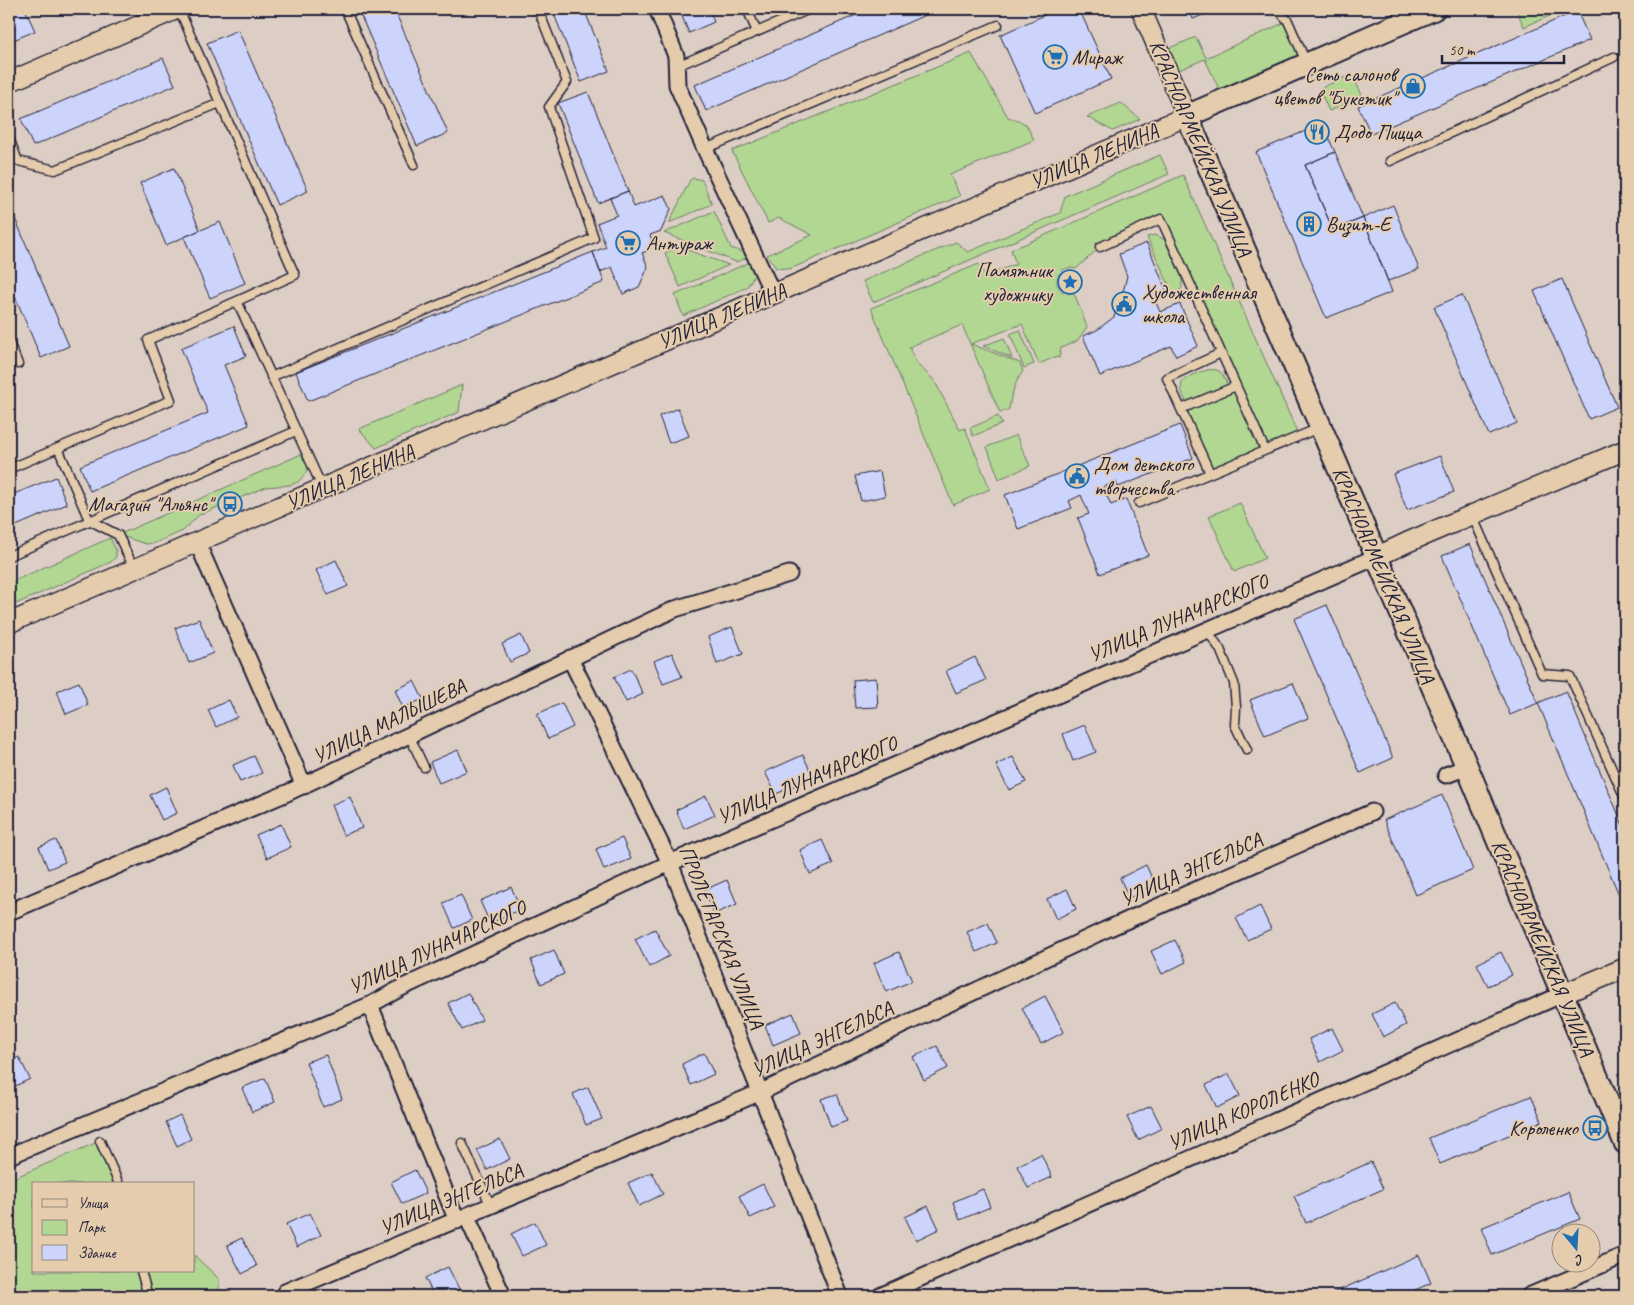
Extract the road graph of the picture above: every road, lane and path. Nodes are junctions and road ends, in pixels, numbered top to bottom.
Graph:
1 (178, 9) edge
2 (345, 9) edge
3 (538, 9) edge
4 (657, 9) edge
5 (747, 9) edge
6 (810, 9) edge
7 (1141, 9) edge
8 (1278, 9) edge
9 (1434, 9) edge
10 (998, 25) dead end
11 (757, 32) junction
12 (1614, 57) dead end
13 (1307, 64) junction
14 (676, 66) junction
15 (9, 82) edge
16 (220, 103) junction
17 (1187, 116) junction
18 (9, 138) edge
19 (705, 149) junction
20 (1390, 161) dead end
21 (414, 165) dead end
22 (1100, 246) dead end
23 (773, 294) junction
24 (237, 301) junction
25 (9, 342) edge
26 (1221, 354) junction
27 (18, 364) dead end
28 (271, 377) junction
29 (1236, 386) junction
30 (1181, 409) junction
31 (1321, 427) junction
32 (296, 431) junction
33 (58, 448) junction
34 (1265, 450) junction
35 (1625, 450) edge
36 (9, 469) edge
37 (1210, 473) junction
38 (323, 488) junction
39 (1139, 503) dead end
40 (1472, 515) junction
41 (89, 520) junction
42 (198, 542) junction
43 (9, 556) edge
44 (1376, 557) junction
45 (134, 568) junction
46 (789, 574) dead end
47 (9, 623) edge
48 (1208, 630) junction
49 (570, 658) junction
50 (409, 735) junction
51 (1246, 750) dead end
52 (424, 767) dead end
53 (1467, 767) junction
54 (1446, 775) dead end
55 (304, 786) junction
56 (1625, 798) edge
57 (1372, 812) dead end
58 (670, 863) junction
59 (9, 912) edge
60 (1625, 968) edge
61 (1563, 994) junction
62 (370, 1005) junction
63 (761, 1092) junction
64 (100, 1141) dead end
65 (462, 1143) dead end
66 (1625, 1143) edge
67 (9, 1156) edge
68 (118, 1182) edge
69 (490, 1206) junction
70 (462, 1219) junction
71 (1625, 1255) edge
72 (141, 1272) edge
73 (286, 1292) dead end
74 (148, 1296) edge
75 (503, 1296) edge
76 (840, 1296) edge
77 (880, 1296) edge
78 (1529, 1296) edge

1 - 15 street
1 - 16 lane
2 - 21 lane
3 - 28 lane
4 - 14 street
5 - 11 lane
6 - 11 lane
7 - 17 street, КРАСНОАРМЕЙСКАЯ УЛИЦА
8 - 13 lane
9 - 13 main road, УЛИЦА ЛЕНИНА
10 - 19 lane
11 - 14 lane
12 - 20 lane
13 - 17 main road, УЛИЦА ЛЕНИНА
14 - 19 street
16 - 18 lane
16 - 24 lane
17 - 23 street, УЛИЦА ЛЕНИНА
17 - 31 main road, КРАСНОАРМЕЙСКАЯ УЛИЦА
19 - 23 street
22 - 26 lane
23 - 38 street, УЛИЦА ЛЕНИНА
24 - 28 lane
24 - 33 lane
25 - 27 lane
26 - 29 lane
26 - 30 lane
28 - 32 lane
29 - 30 lane
29 - 34 lane
30 - 37 lane
31 - 34 lane
31 - 44 main road, КРАСНОАРМЕЙСКАЯ УЛИЦА
32 - 38 lane
32 - 41 lane
33 - 36 lane
33 - 41 lane
34 - 37 lane
35 - 40 street, УЛИЦА ЛУНАЧАРСКОГО
37 - 39 lane
38 - 42 street, УЛИЦА ЛЕНИНА
40 - 44 street, УЛИЦА ЛУНАЧАРСКОГО
40 - 56 lane
41 - 43 lane
41 - 45 lane
42 - 45 street, УЛИЦА ЛЕНИНА
42 - 55 street
44 - 48 street, УЛИЦА ЛУНАЧАРСКОГО
44 - 53 main road, КРАСНОАРМЕЙСКАЯ УЛИЦА
45 - 47 street, УЛИЦА ЛЕНИНА
46 - 49 street, УЛИЦА МАЛЫШЕВА
48 - 51 lane
48 - 58 street, УЛИЦА ЛУНАЧАРСКОГО
49 - 50 street, УЛИЦА МАЛЫШЕВА
49 - 58 street, ПРОЛЕТАРСКАЯ УЛИЦА
50 - 52 lane
50 - 55 street, УЛИЦА МАЛЫШЕВА
53 - 54 street
53 - 61 main road, КРАСНОАРМЕЙСКАЯ УЛИЦА
55 - 59 street, УЛИЦА МАЛЫШЕВА
57 - 63 street, УЛИЦА ЭНГЕЛЬСА
58 - 62 street, УЛИЦА ЛУНАЧАРСКОГО
58 - 63 street, ПРОЛЕТАРСКАЯ УЛИЦА
60 - 61 street, УЛИЦА КОРОЛЕНКО
61 - 66 main road, КРАСНОАРМЕЙСКАЯ УЛИЦА
61 - 77 street, УЛИЦА КОРОЛЕНКО
62 - 67 street, УЛИЦА ЛУНАЧАРСКОГО
62 - 70 street
63 - 69 street, УЛИЦА ЭНГЕЛЬСА
63 - 76 street, ПРОЛЕТАРСКАЯ УЛИЦА
64 - 68 lane
65 - 69 lane
69 - 70 street, УЛИЦА ЭНГЕЛЬСА
70 - 73 street, УЛИЦА ЭНГЕЛЬСА
70 - 75 street
71 - 78 street
72 - 74 lane

